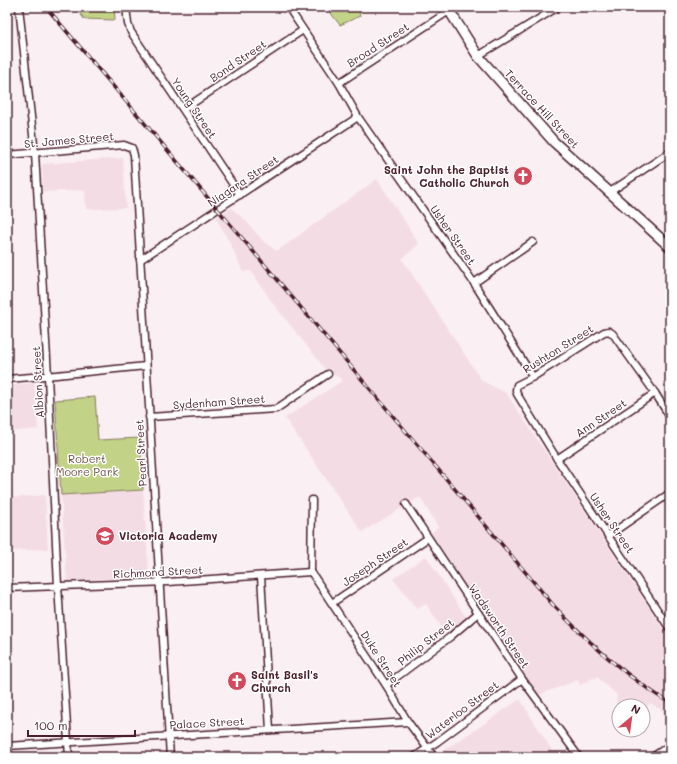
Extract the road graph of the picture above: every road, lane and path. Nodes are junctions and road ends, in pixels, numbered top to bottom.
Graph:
1 (126, 7) edge
2 (288, 7) edge
3 (558, 7) edge
4 (20, 8) edge
5 (448, 9) edge
6 (303, 30) junction
7 (478, 56) junction
8 (339, 83) junction
9 (184, 110) junction
10 (358, 117) junction
11 (132, 148) joint
12 (670, 152) edge
13 (34, 153) junction
14 (7, 155) edge
15 (610, 192) junction
16 (240, 195) junction
17 (533, 242) dead end
18 (670, 247) edge
19 (140, 260) junction
20 (474, 283) junction
21 (146, 366) junction
22 (328, 374) dead end
23 (48, 376) junction
24 (533, 377) junction
25 (7, 378) edge
26 (517, 385) joint
27 (656, 394) junction
28 (149, 417) junction
29 (670, 417) edge
30 (557, 459) junction
31 (670, 493) edge
32 (312, 500) dead end
33 (406, 504) dead end
34 (608, 535) junction
35 (428, 538) junction
36 (311, 572) junction
37 (261, 576) junction
38 (158, 582) junction
39 (58, 586) junction
40 (7, 588) edge
41 (332, 603) junction
42 (478, 613) junction
43 (670, 616) edge
44 (664, 620) junction
45 (670, 629) edge
46 (522, 679) junction
47 (386, 685) junction
48 (408, 722) junction
49 (270, 730) junction
50 (168, 735) junction
51 (69, 743) junction
52 (7, 746) edge
53 (670, 747) edge
54 (428, 748) junction
55 (69, 757) edge
56 (170, 757) edge
57 (414, 757) edge
58 (434, 757) edge
59 (579, 757) edge
60 (655, 757) edge

1 - 9 street, Young Street
2 - 6 street, Usher Street
3 - 7 street
4 - 13 street, Albion Street
5 - 7 street, Terrace Hill Street
5 - 8 street, Broad Street
6 - 8 street, Usher Street
6 - 9 street, Bond Street
7 - 15 street, Terrace Hill Street
8 - 10 street, Usher Street
9 - 16 street, Young Street
10 - 16 street, Niagara Street
10 - 20 street, Usher Street
11 - 13 street, St. James Street
11 - 19 street, Pearl Street
12 - 15 street
13 - 14 street, St. James Street
13 - 23 street, Albion Street
15 - 18 street, Terrace Hill Street
16 - 19 street, Niagara Street
17 - 20 street
19 - 21 street, Pearl Street
20 - 24 street, Usher Street
21 - 23 street
21 - 28 street, Pearl Street
22 - 28 street, Sydenham Street
23 - 25 street
23 - 39 street, Albion Street
24 - 26 street, Rushton Street
24 - 27 street, Rushton Street
26 - 30 street, Usher Street
27 - 29 street
27 - 30 street, Ann Street
28 - 38 street, Pearl Street
30 - 34 street, Usher Street
31 - 34 street
32 - 36 street
33 - 35 street, Wadsworth Street
34 - 44 street, Usher Street
35 - 41 street, Joseph Street
35 - 42 street, Wadsworth Street
36 - 37 street, Richmond Street
36 - 41 street, Duke Street
37 - 38 street, Richmond Street
37 - 49 street
38 - 39 street, Richmond Street
38 - 50 street, Pearl Street
39 - 40 street, Richmond Street
39 - 51 street, Albion Street
41 - 47 street, Duke Street
42 - 46 street, Wadsworth Street
42 - 47 street, Philip Street
43 - 44 street
44 - 45 street, Usher Street
46 - 54 street, Waterloo Street
46 - 59 street, Wadsworth Street
47 - 48 street, Duke Street
48 - 49 street, Palace Street
48 - 54 street, Duke Street
49 - 50 street, Palace Street
50 - 51 street, Palace Street
50 - 56 street, Pearl Street
51 - 52 street, Palace Street
51 - 55 street, Albion Street
53 - 60 street
54 - 57 street, Waterloo Street
54 - 58 street, Duke Street

